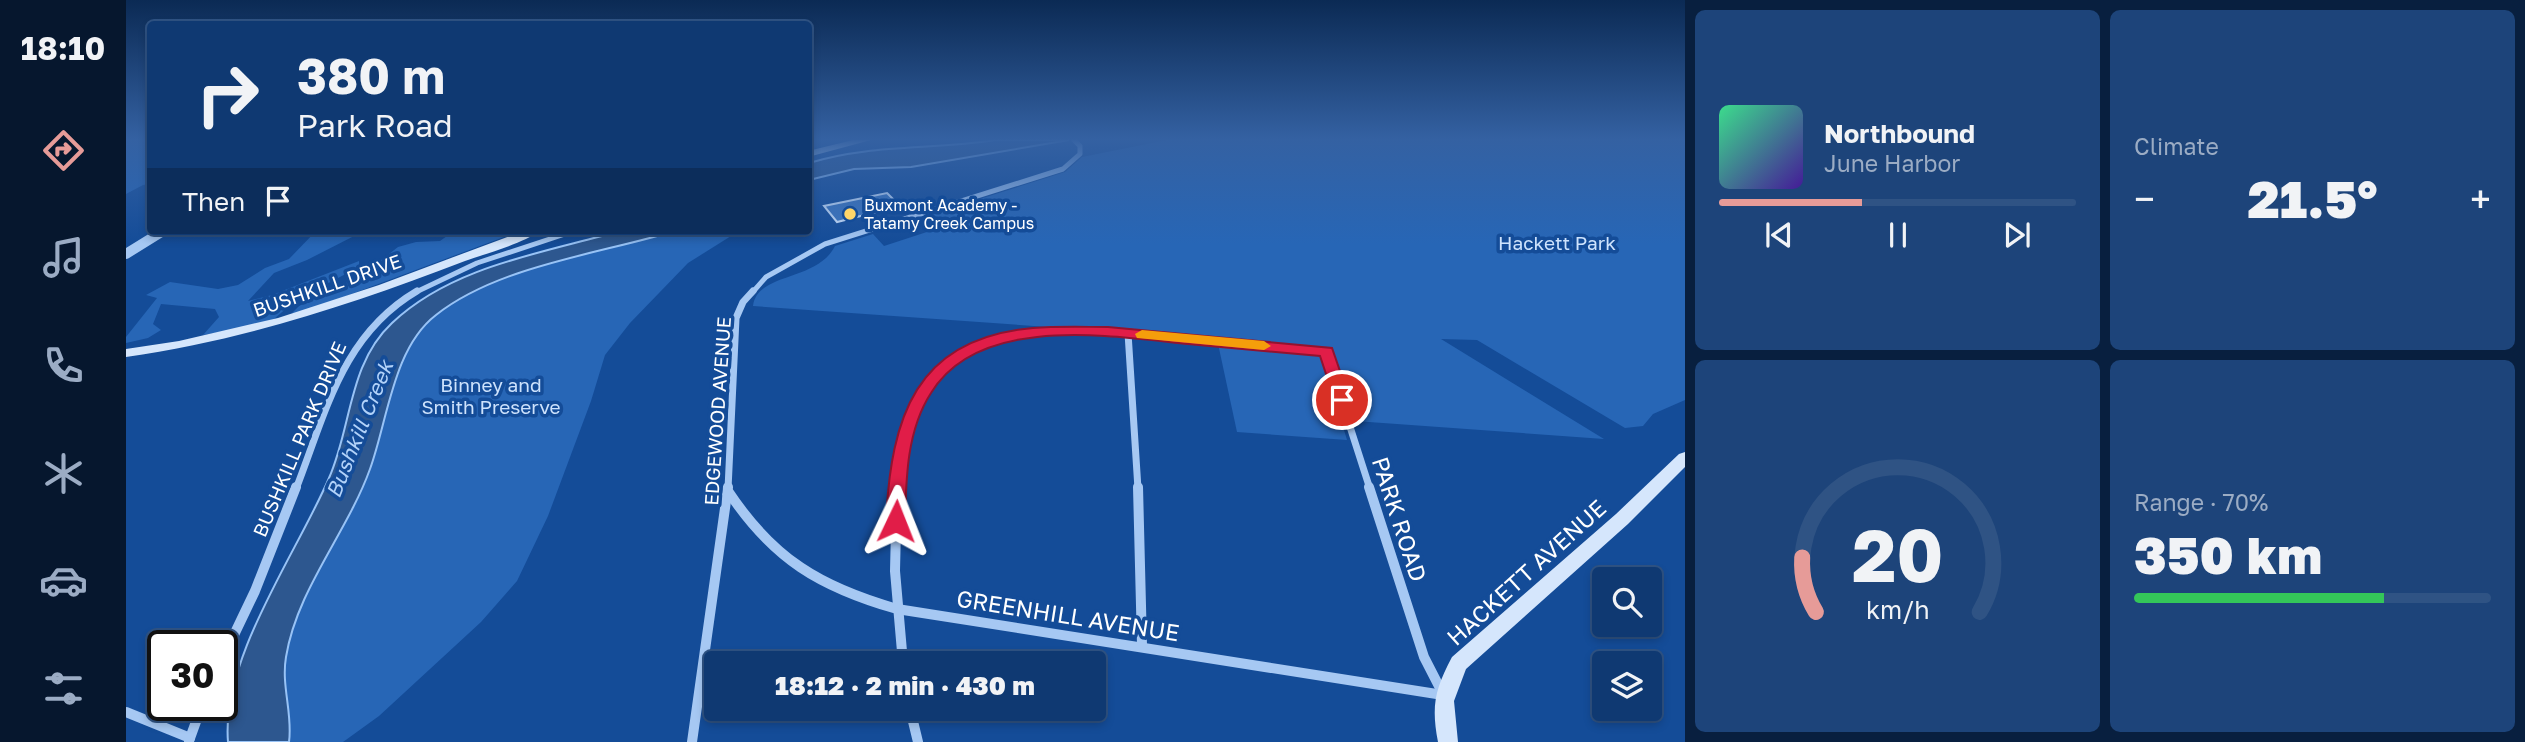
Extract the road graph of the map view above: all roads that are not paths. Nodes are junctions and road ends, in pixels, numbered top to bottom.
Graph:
1 (1045, 175) edge
2 (157, 235) edge
3 (522, 235) edge
4 (563, 235) edge
5 (126, 254) edge
6 (1128, 333) junction
7 (126, 353) edge
8 (1685, 458) edge
9 (728, 491) junction
10 (897, 609) junction
11 (236, 630) edge
12 (1142, 645) junction
13 (902, 651) edge
14 (1443, 695) junction
15 (126, 712) edge
16 (196, 721) edge
17 (913, 721) edge
18 (189, 740) edge
19 (692, 742) edge
20 (918, 742) edge
21 (1448, 742) edge

1 - 9 street, EDGEWOOD AVENUE
2 - 5 street
3 - 7 main road, BUSHKILL DRIVE
4 - 11 street, BUSHKILL PARK DRIVE
6 - 10 street
6 - 12 street
6 - 14 street, PARK ROAD
8 - 14 main road, HACKETT AVENUE
9 - 10 street, GREENHILL AVENUE
9 - 19 street, EDGEWOOD AVENUE
10 - 12 street, GREENHILL AVENUE
10 - 13 street
12 - 14 street, GREENHILL AVENUE
14 - 21 main road
15 - 18 street
16 - 18 street
17 - 20 street

